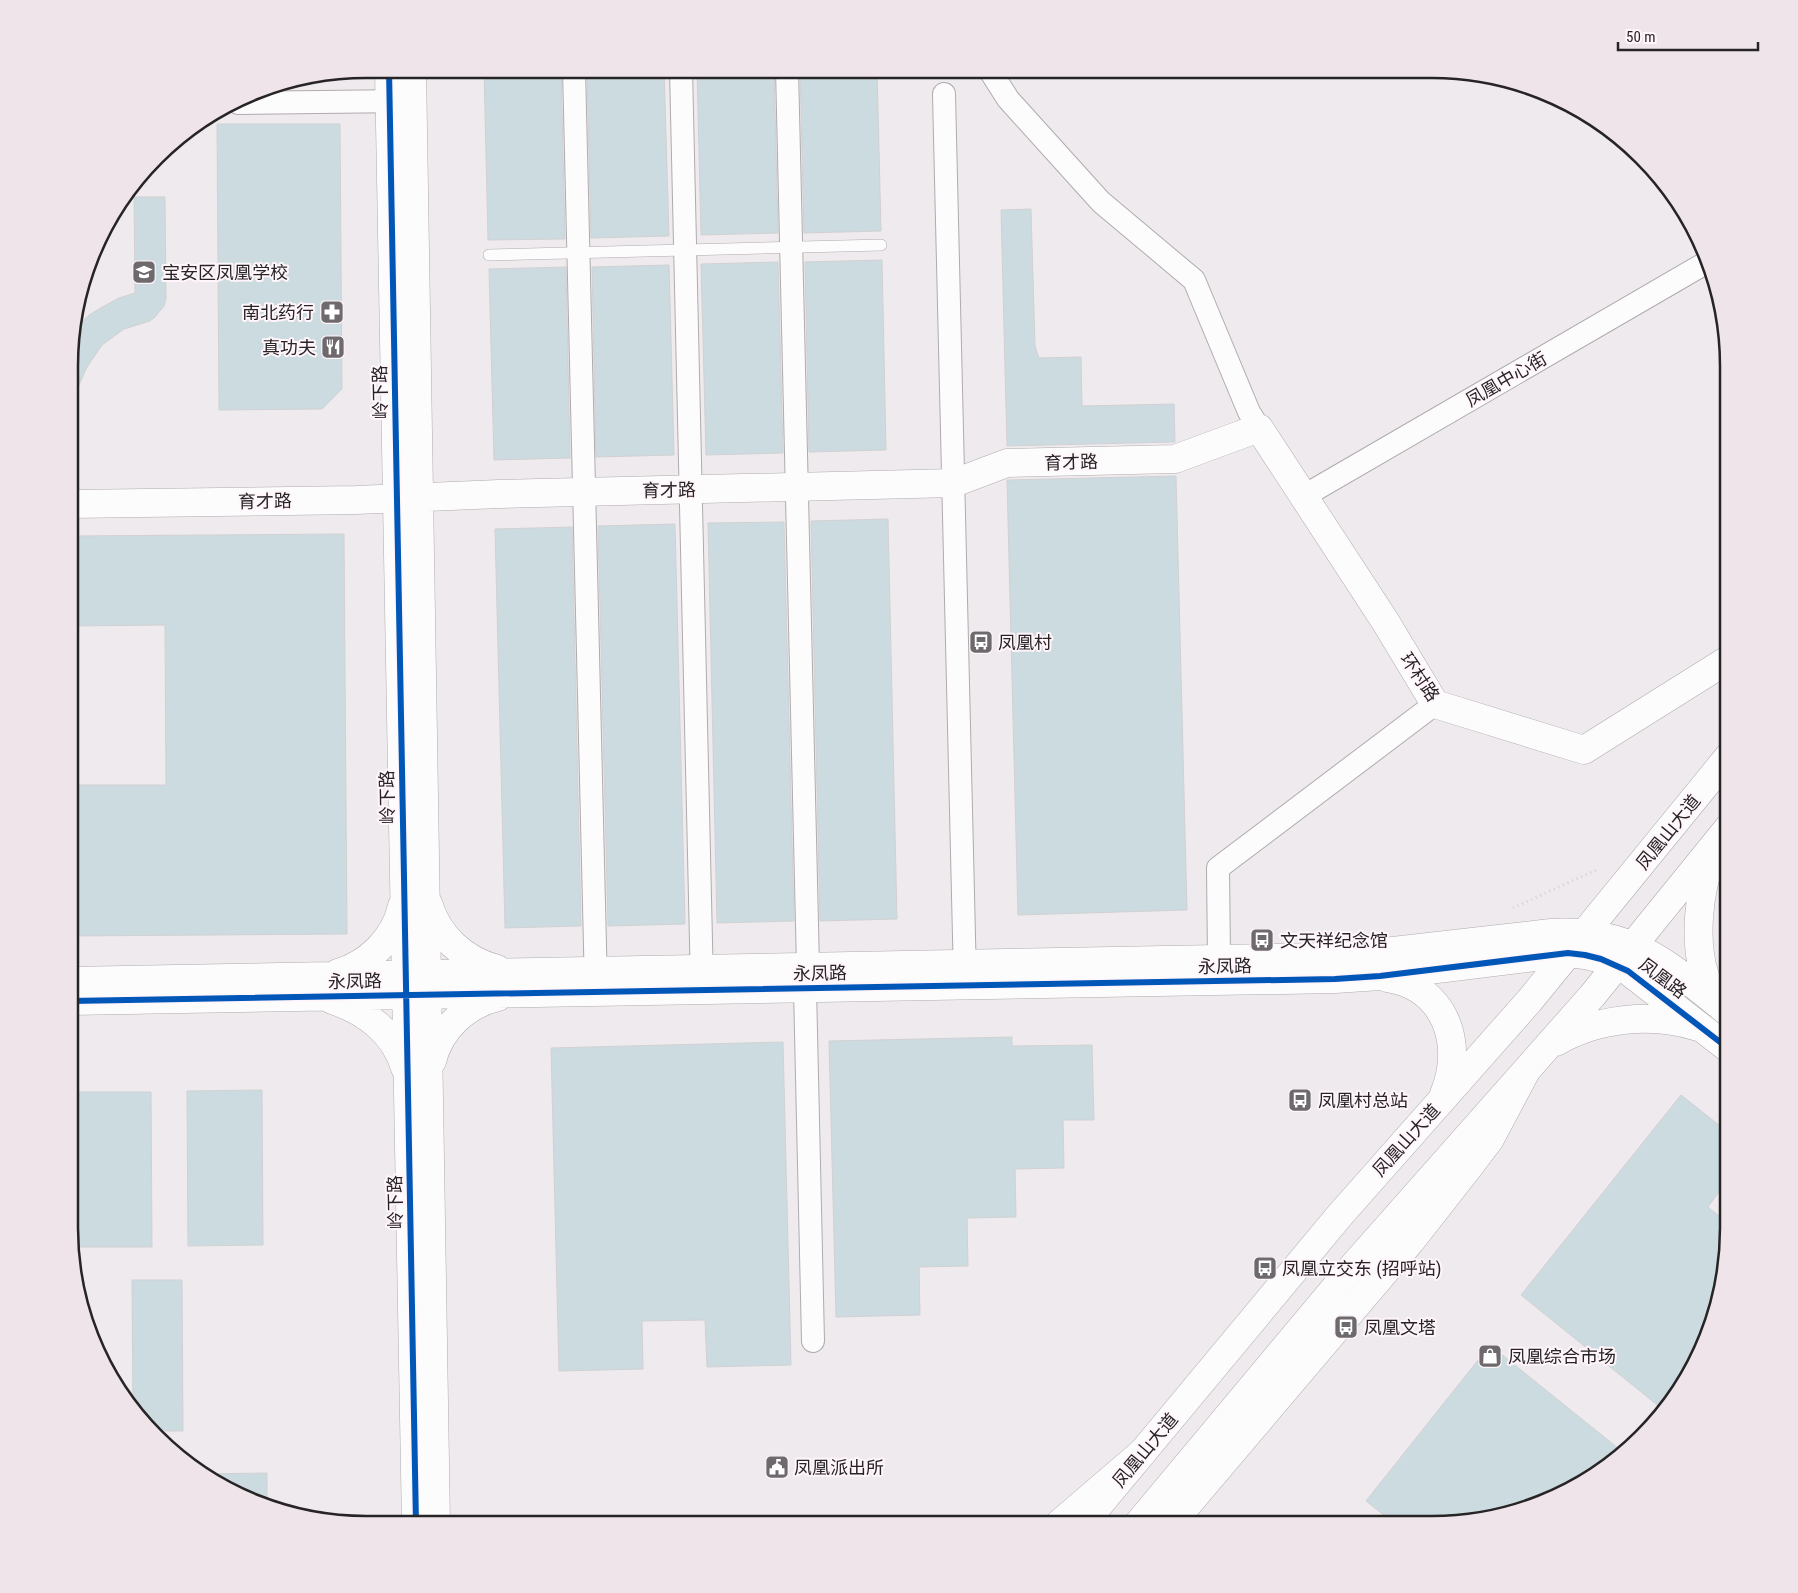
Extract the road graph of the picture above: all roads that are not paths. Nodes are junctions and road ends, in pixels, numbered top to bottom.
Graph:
1 (392, 78) edge
2 (409, 78) edge
3 (574, 78) edge
4 (681, 78) edge
5 (787, 78) edge
6 (995, 78) edge
7 (944, 94) dead end
8 (401, 101) junction
9 (247, 103) edge
10 (881, 245) dead end
11 (791, 248) junction
12 (685, 250) junction
13 (579, 253) junction
14 (489, 255) dead end
15 (1702, 265) edge
16 (1259, 428) junction
17 (954, 483) junction
18 (797, 487) junction
19 (690, 489) junction
20 (584, 492) junction
21 (1304, 496) junction
22 (408, 498) junction
23 (78, 504) edge
24 (1720, 665) edge
25 (1435, 704) junction
26 (1720, 767) edge
27 (1720, 839) edge
28 (1720, 843) edge
29 (415, 890) junction
30 (1576, 943) junction
31 (1625, 955) junction
32 (1219, 959) junction
33 (965, 975) junction
34 (1374, 976) junction
35 (807, 978) junction
36 (702, 979) junction
37 (78, 981) edge
38 (596, 981) junction
39 (518, 983) junction
40 (416, 984) junction
41 (318, 986) junction
42 (78, 1001) edge
43 (1720, 1002) edge
44 (1720, 1006) edge
45 (1703, 1028) junction
46 (1720, 1042) edge
47 (1548, 1047) junction
48 (1525, 1073) junction
49 (418, 1082) junction
50 (1442, 1100) junction
51 (813, 1341) dead end
52 (1143, 1452) junction
53 (416, 1516) edge
54 (436, 1516) edge
55 (1068, 1516) edge
56 (1090, 1516) edge
57 (1145, 1516) edge
58 (1178, 1516) edge

1 - 8 street, 岭下路
2 - 8 street, 岭下路
3 - 13 street
4 - 12 street
5 - 11 street
6 - 16 street
7 - 17 street
8 - 9 street
8 - 22 street, 岭下路
10 - 11 lane
11 - 12 lane
11 - 18 street
12 - 13 lane
12 - 19 street
13 - 14 lane
13 - 20 street
15 - 21 street, 凤凰中心街
16 - 17 street, 育才路
16 - 21 street, 环村路
17 - 18 street, 育才路
17 - 33 street
18 - 19 street, 育才路
18 - 35 street
19 - 20 street, 育才路
19 - 36 street
20 - 22 street, 育才路
20 - 38 street
21 - 25 street, 环村路
22 - 23 street, 育才路
22 - 29 street, 岭下路
24 - 25 street, 环村路
25 - 32 street
26 - 30 street, 凤凰山大道
27 - 31 street
28 - 43 street
29 - 39 street
29 - 40 street, 岭下路
29 - 41 street
30 - 31 street, 凤凰路
30 - 32 street, 永凤路
30 - 34 street, 永凤路
30 - 50 street, 凤凰山大道
31 - 44 street, 凤凰路
31 - 45 street, 凤凰路
31 - 47 street
32 - 33 street, 永凤路
33 - 34 street, 永凤路
33 - 35 street, 永凤路
34 - 50 street
35 - 36 street, 永凤路
35 - 51 street
36 - 38 street, 永凤路
37 - 41 street, 永凤路
38 - 39 street, 永凤路
39 - 40 street, 永凤路
39 - 49 street
40 - 41 street, 永凤路
40 - 49 street, 岭下路
41 - 42 street, 永凤路
41 - 49 street
45 - 46 street, 凤凰路
45 - 47 street
47 - 48 street
48 - 57 street
48 - 58 street
49 - 53 street, 岭下路
49 - 54 street, 岭下路
50 - 52 street, 凤凰山大道
52 - 55 street
52 - 56 street, 凤凰山大道

